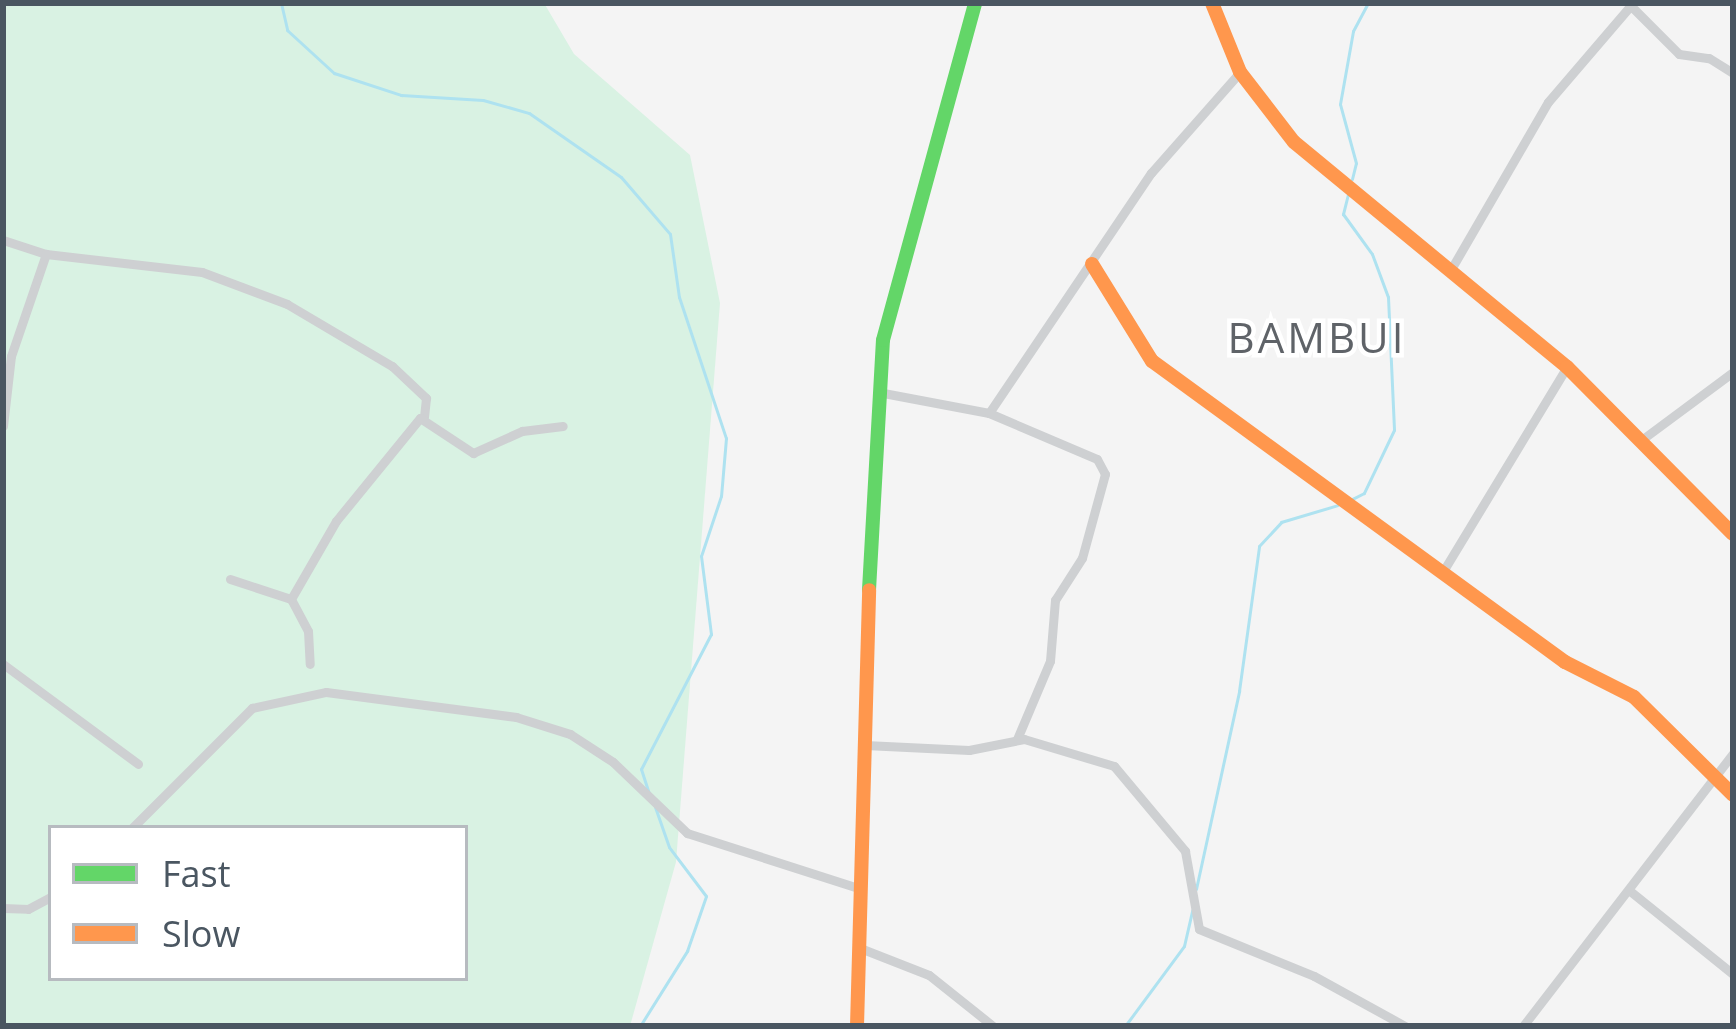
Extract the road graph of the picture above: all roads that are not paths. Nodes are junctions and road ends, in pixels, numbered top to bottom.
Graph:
1 (975, 3) edge
2 (1212, 3) edge
3 (1632, 4) edge
4 (1240, 72) junction
5 (1733, 73) edge
6 (3, 240) edge
7 (46, 254) junction
8 (1092, 264) junction
9 (1450, 271) junction
10 (1567, 368) junction
11 (1733, 372) edge
12 (878, 392) junction
13 (989, 413) junction
14 (424, 417) junction
15 (563, 426) dead end
16 (3, 427) edge
17 (1644, 438) junction
18 (1733, 534) edge
19 (1442, 574) junction
20 (230, 579) dead end
21 (291, 598) junction
22 (3, 664) edge
23 (310, 664) dead end
24 (1017, 739) junction
25 (865, 745) junction
26 (1733, 753) edge
27 (138, 764) dead end
28 (1713, 781) junction
29 (1733, 795) edge
30 (135, 825) edge
31 (860, 889) junction
32 (1630, 890) junction
33 (48, 899) edge
34 (3, 908) edge
35 (860, 948) junction
36 (1733, 974) edge
37 (857, 1026) edge
38 (993, 1026) edge
39 (1405, 1026) edge
40 (1523, 1026) edge

1 - 12 main road
2 - 4 main road
3 - 5 street
3 - 9 street
4 - 8 street
4 - 9 main road
6 - 7 street
7 - 14 street
7 - 16 street
8 - 13 street
8 - 19 main road
9 - 10 main road
10 - 17 main road
10 - 19 street
11 - 17 street
12 - 13 street
12 - 25 main road
13 - 24 street
14 - 15 street
14 - 21 street
17 - 18 main road
19 - 28 main road
20 - 21 street
21 - 23 street
22 - 27 street
24 - 25 street
24 - 39 street
25 - 31 main road
26 - 28 street
28 - 29 main road
28 - 32 street
30 - 31 street
31 - 35 main road
32 - 36 street
32 - 40 street
33 - 34 street
35 - 37 main road
35 - 38 street

